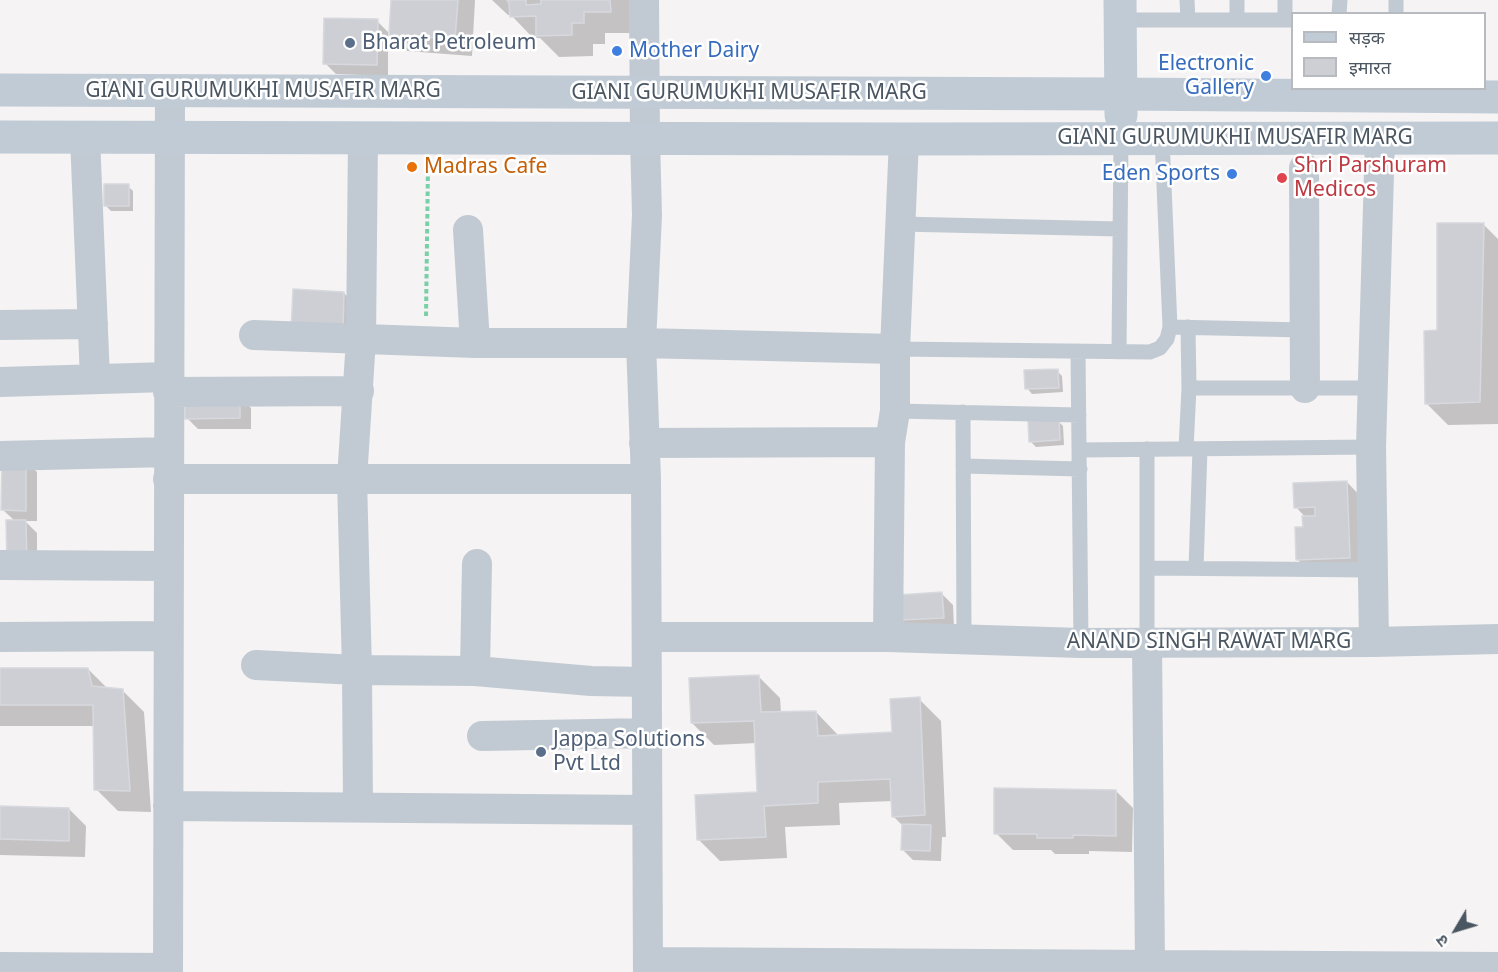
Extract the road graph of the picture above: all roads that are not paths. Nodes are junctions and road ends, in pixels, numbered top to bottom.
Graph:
1 (644, 0) edge
2 (1187, 0) edge
3 (1237, 0) edge
4 (1285, 0) edge
5 (1120, 10) edge
6 (1188, 20) junction
7 (1237, 20) junction
8 (1289, 20) edge
9 (0, 90) edge
10 (170, 90) junction
11 (1390, 92) edge
12 (645, 93) junction
13 (1120, 94) junction
14 (1498, 97) edge
15 (0, 137) edge
16 (85, 137) junction
17 (169, 137) junction
18 (363, 137) junction
19 (645, 138) junction
20 (1121, 138) junction
21 (1162, 138) junction
22 (1380, 138) junction
23 (1498, 138) edge
24 (904, 139) junction
25 (1304, 168) dead end
26 (900, 224) junction
27 (1120, 229) junction
28 (468, 230) dead end
29 (93, 324) junction
30 (0, 325) edge
31 (1170, 327) junction
32 (1188, 327) junction
33 (1304, 330) junction
34 (254, 335) dead end
35 (361, 339) junction
36 (475, 343) junction
37 (641, 343) junction
38 (895, 349) junction
39 (1078, 351) junction
40 (1119, 352) junction
41 (95, 379) junction
42 (0, 382) edge
43 (168, 385) junction
44 (1189, 388) junction
45 (1305, 388) junction
46 (1372, 388) junction
47 (359, 391) junction
48 (895, 411) junction
49 (963, 412) junction
50 (1079, 415) junction
51 (890, 442) junction
52 (644, 443) junction
53 (1371, 447) junction
54 (1193, 448) junction
55 (1147, 449) junction
56 (1080, 450) junction
57 (0, 456) edge
58 (168, 466) junction
59 (963, 466) junction
60 (1080, 469) junction
61 (352, 479) junction
62 (646, 479) junction
63 (477, 564) dead end
64 (0, 565) edge
65 (168, 566) junction
66 (1147, 568) junction
67 (1196, 568) junction
68 (1373, 570) junction
69 (168, 636) junction
70 (0, 637) edge
71 (647, 637) junction
72 (888, 637) junction
73 (964, 639) junction
74 (1498, 639) edge
75 (1374, 642) junction
76 (1081, 643) junction
77 (1147, 643) junction
78 (256, 665) dead end
79 (357, 670) junction
80 (475, 671) junction
81 (647, 682) junction
82 (647, 733) junction
83 (482, 736) dead end
84 (168, 806) junction
85 (358, 807) junction
86 (647, 810) junction
87 (0, 967) edge
88 (648, 967) edge
89 (748, 967) edge
90 (1498, 967) edge
91 (815, 968) edge
92 (892, 968) edge
93 (1167, 968) edge
94 (1080, 969) edge
95 (1267, 969) edge
96 (1365, 969) edge
97 (168, 970) edge

1 - 12 street
2 - 6 lane
3 - 7 lane
4 - 8 lane
5 - 6 lane
5 - 13 street
6 - 7 lane
7 - 8 lane
9 - 10 street, GIANI GURUMUKHI MUSAFIR MARG
10 - 12 street, GIANI GURUMUKHI MUSAFIR MARG
10 - 17 street
11 - 13 street, GIANI GURUMUKHI MUSAFIR MARG
11 - 14 street, GIANI GURUMUKHI MUSAFIR MARG
12 - 13 street, GIANI GURUMUKHI MUSAFIR MARG
12 - 19 street
13 - 20 street
15 - 16 street, GIANI GURUMUKHI MUSAFIR MARG
16 - 17 street, GIANI GURUMUKHI MUSAFIR MARG
16 - 29 street
17 - 18 street, GIANI GURUMUKHI MUSAFIR MARG
17 - 43 street
18 - 19 street, GIANI GURUMUKHI MUSAFIR MARG
18 - 35 street
19 - 24 street, GIANI GURUMUKHI MUSAFIR MARG
19 - 37 street
20 - 21 street, GIANI GURUMUKHI MUSAFIR MARG
20 - 24 street, GIANI GURUMUKHI MUSAFIR MARG
20 - 27 lane
21 - 22 street, GIANI GURUMUKHI MUSAFIR MARG
21 - 31 lane
22 - 23 street, GIANI GURUMUKHI MUSAFIR MARG
22 - 46 street, ANAND SINGH RAWAT MARG
24 - 26 street
25 - 33 street
26 - 27 lane
26 - 38 street
27 - 40 lane
28 - 36 street
29 - 30 street
29 - 41 street
31 - 32 lane
31 - 40 lane
32 - 33 lane
32 - 44 lane
33 - 45 street
34 - 35 street
35 - 36 street
35 - 47 street
36 - 37 street
37 - 38 street
37 - 52 street
38 - 39 lane
38 - 48 street
39 - 40 lane
39 - 50 lane
41 - 42 street
41 - 43 street
43 - 47 street
43 - 58 street
44 - 45 lane
44 - 54 lane
45 - 46 lane
46 - 53 street, ANAND SINGH RAWAT MARG
47 - 61 street
48 - 49 lane
48 - 51 street
49 - 50 lane
49 - 59 lane
50 - 56 lane
51 - 52 street
51 - 72 street
52 - 62 street
53 - 54 lane
53 - 68 street, ANAND SINGH RAWAT MARG
54 - 55 lane
54 - 67 lane
55 - 56 lane
55 - 66 lane
56 - 60 lane
57 - 58 street
58 - 61 street
58 - 65 street
59 - 60 lane
59 - 73 lane
60 - 76 lane
61 - 62 street
61 - 79 street
62 - 71 street
63 - 80 street
64 - 65 street
65 - 69 street
66 - 67 lane
66 - 77 lane
67 - 68 lane
68 - 75 street, ANAND SINGH RAWAT MARG
69 - 70 street
69 - 84 street
71 - 72 street, ANAND SINGH RAWAT MARG
71 - 81 street
72 - 73 street, ANAND SINGH RAWAT MARG
73 - 76 street, ANAND SINGH RAWAT MARG
74 - 75 street
75 - 77 street, ANAND SINGH RAWAT MARG
76 - 77 street, ANAND SINGH RAWAT MARG
77 - 93 street
78 - 79 street
79 - 80 street
79 - 85 street
80 - 81 street
81 - 82 street
82 - 83 street
82 - 86 street
84 - 85 street
84 - 97 street
85 - 86 street
86 - 88 street
87 - 97 street
88 - 89 street
89 - 91 street
90 - 96 street
91 - 92 street
92 - 94 street
93 - 94 street
93 - 95 street
95 - 96 street

